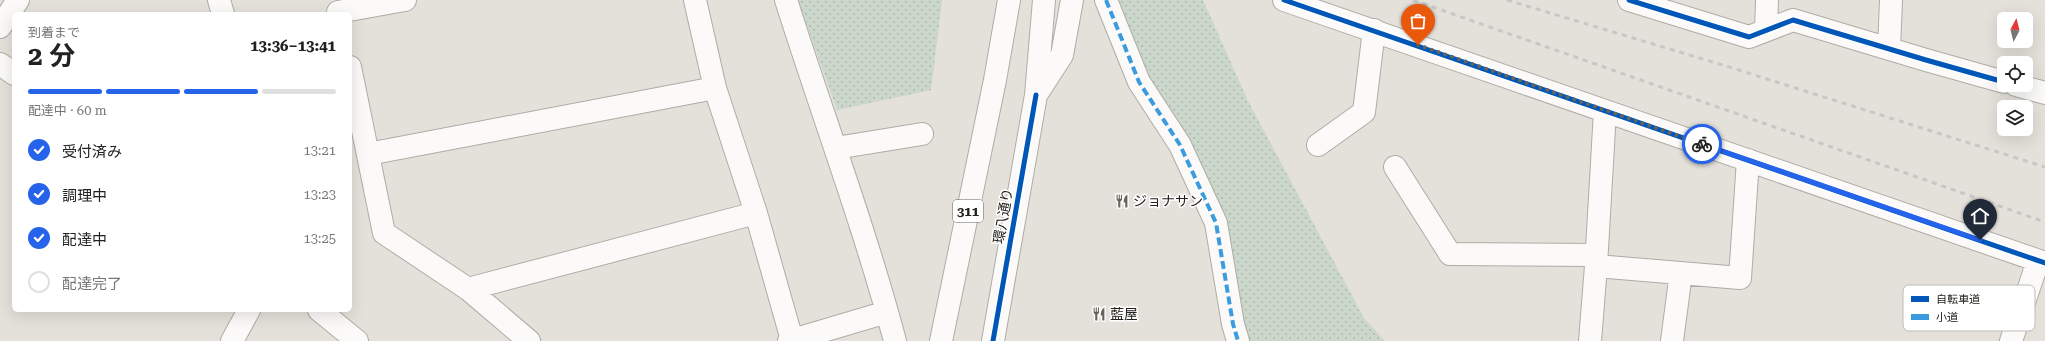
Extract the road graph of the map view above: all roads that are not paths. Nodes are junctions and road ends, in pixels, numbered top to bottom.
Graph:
1 (18, 0) edge
2 (219, 0) edge
3 (405, 0) edge
4 (695, 0) edge
5 (786, 0) edge
6 (995, 0) edge
7 (1009, 0) edge
8 (1044, 0) edge
9 (1072, 0) edge
10 (1106, 0) edge
11 (1284, 0) edge
12 (1629, 0) edge
13 (1767, 0) edge
14 (1891, 0) edge
15 (338, 9) edge
16 (223, 12) edge
17 (0, 27) edge
18 (1374, 30) junction
19 (1766, 30) junction
20 (1889, 49) junction
21 (0, 64) edge
22 (12, 73) edge
23 (352, 77) edge
24 (995, 80) junction
25 (1997, 80) edge
26 (715, 88) junction
27 (2033, 90) edge
28 (2045, 93) edge
29 (1036, 95) junction
30 (1605, 111) junction
31 (922, 134) dead end
32 (1318, 146) dead end
33 (836, 148) junction
34 (368, 154) junction
35 (1748, 160) junction
36 (1395, 167) dead end
37 (756, 213) junction
38 (1596, 260) junction
39 (2042, 262) edge
40 (1681, 273) junction
41 (2033, 285) edge
42 (468, 289) junction
43 (248, 312) edge
44 (321, 312) edge
45 (887, 312) junction
46 (2015, 331) edge
47 (232, 341) edge
48 (356, 341) edge
49 (529, 341) edge
50 (790, 341) edge
51 (895, 341) edge
52 (941, 341) edge
53 (993, 341) edge
54 (1238, 341) edge
55 (1590, 341) edge
56 (1672, 341) edge
57 (2011, 341) edge

1 - 17 street
2 - 16 street
3 - 15 street
4 - 26 street
5 - 33 street
6 - 24 street
7 - 24 street, 311
8 - 29 street, 環八通り
9 - 29 street
10 - 54 street
11 - 18 street
12 - 19 street
13 - 19 street
14 - 20 street
18 - 30 street
18 - 32 street
19 - 20 street
20 - 25 street
21 - 22 street
23 - 34 street
24 - 52 street, 311
26 - 34 street
26 - 37 street
27 - 28 street
29 - 53 street, 環八通り
30 - 35 street
30 - 38 street
31 - 33 street
33 - 45 street
34 - 42 street
35 - 39 street
35 - 40 street
36 - 38 street
37 - 42 street
37 - 50 street
38 - 40 street
38 - 55 street
39 - 41 street
40 - 56 street
42 - 49 street
43 - 47 street
44 - 48 street
45 - 50 street
45 - 51 street
46 - 57 street

